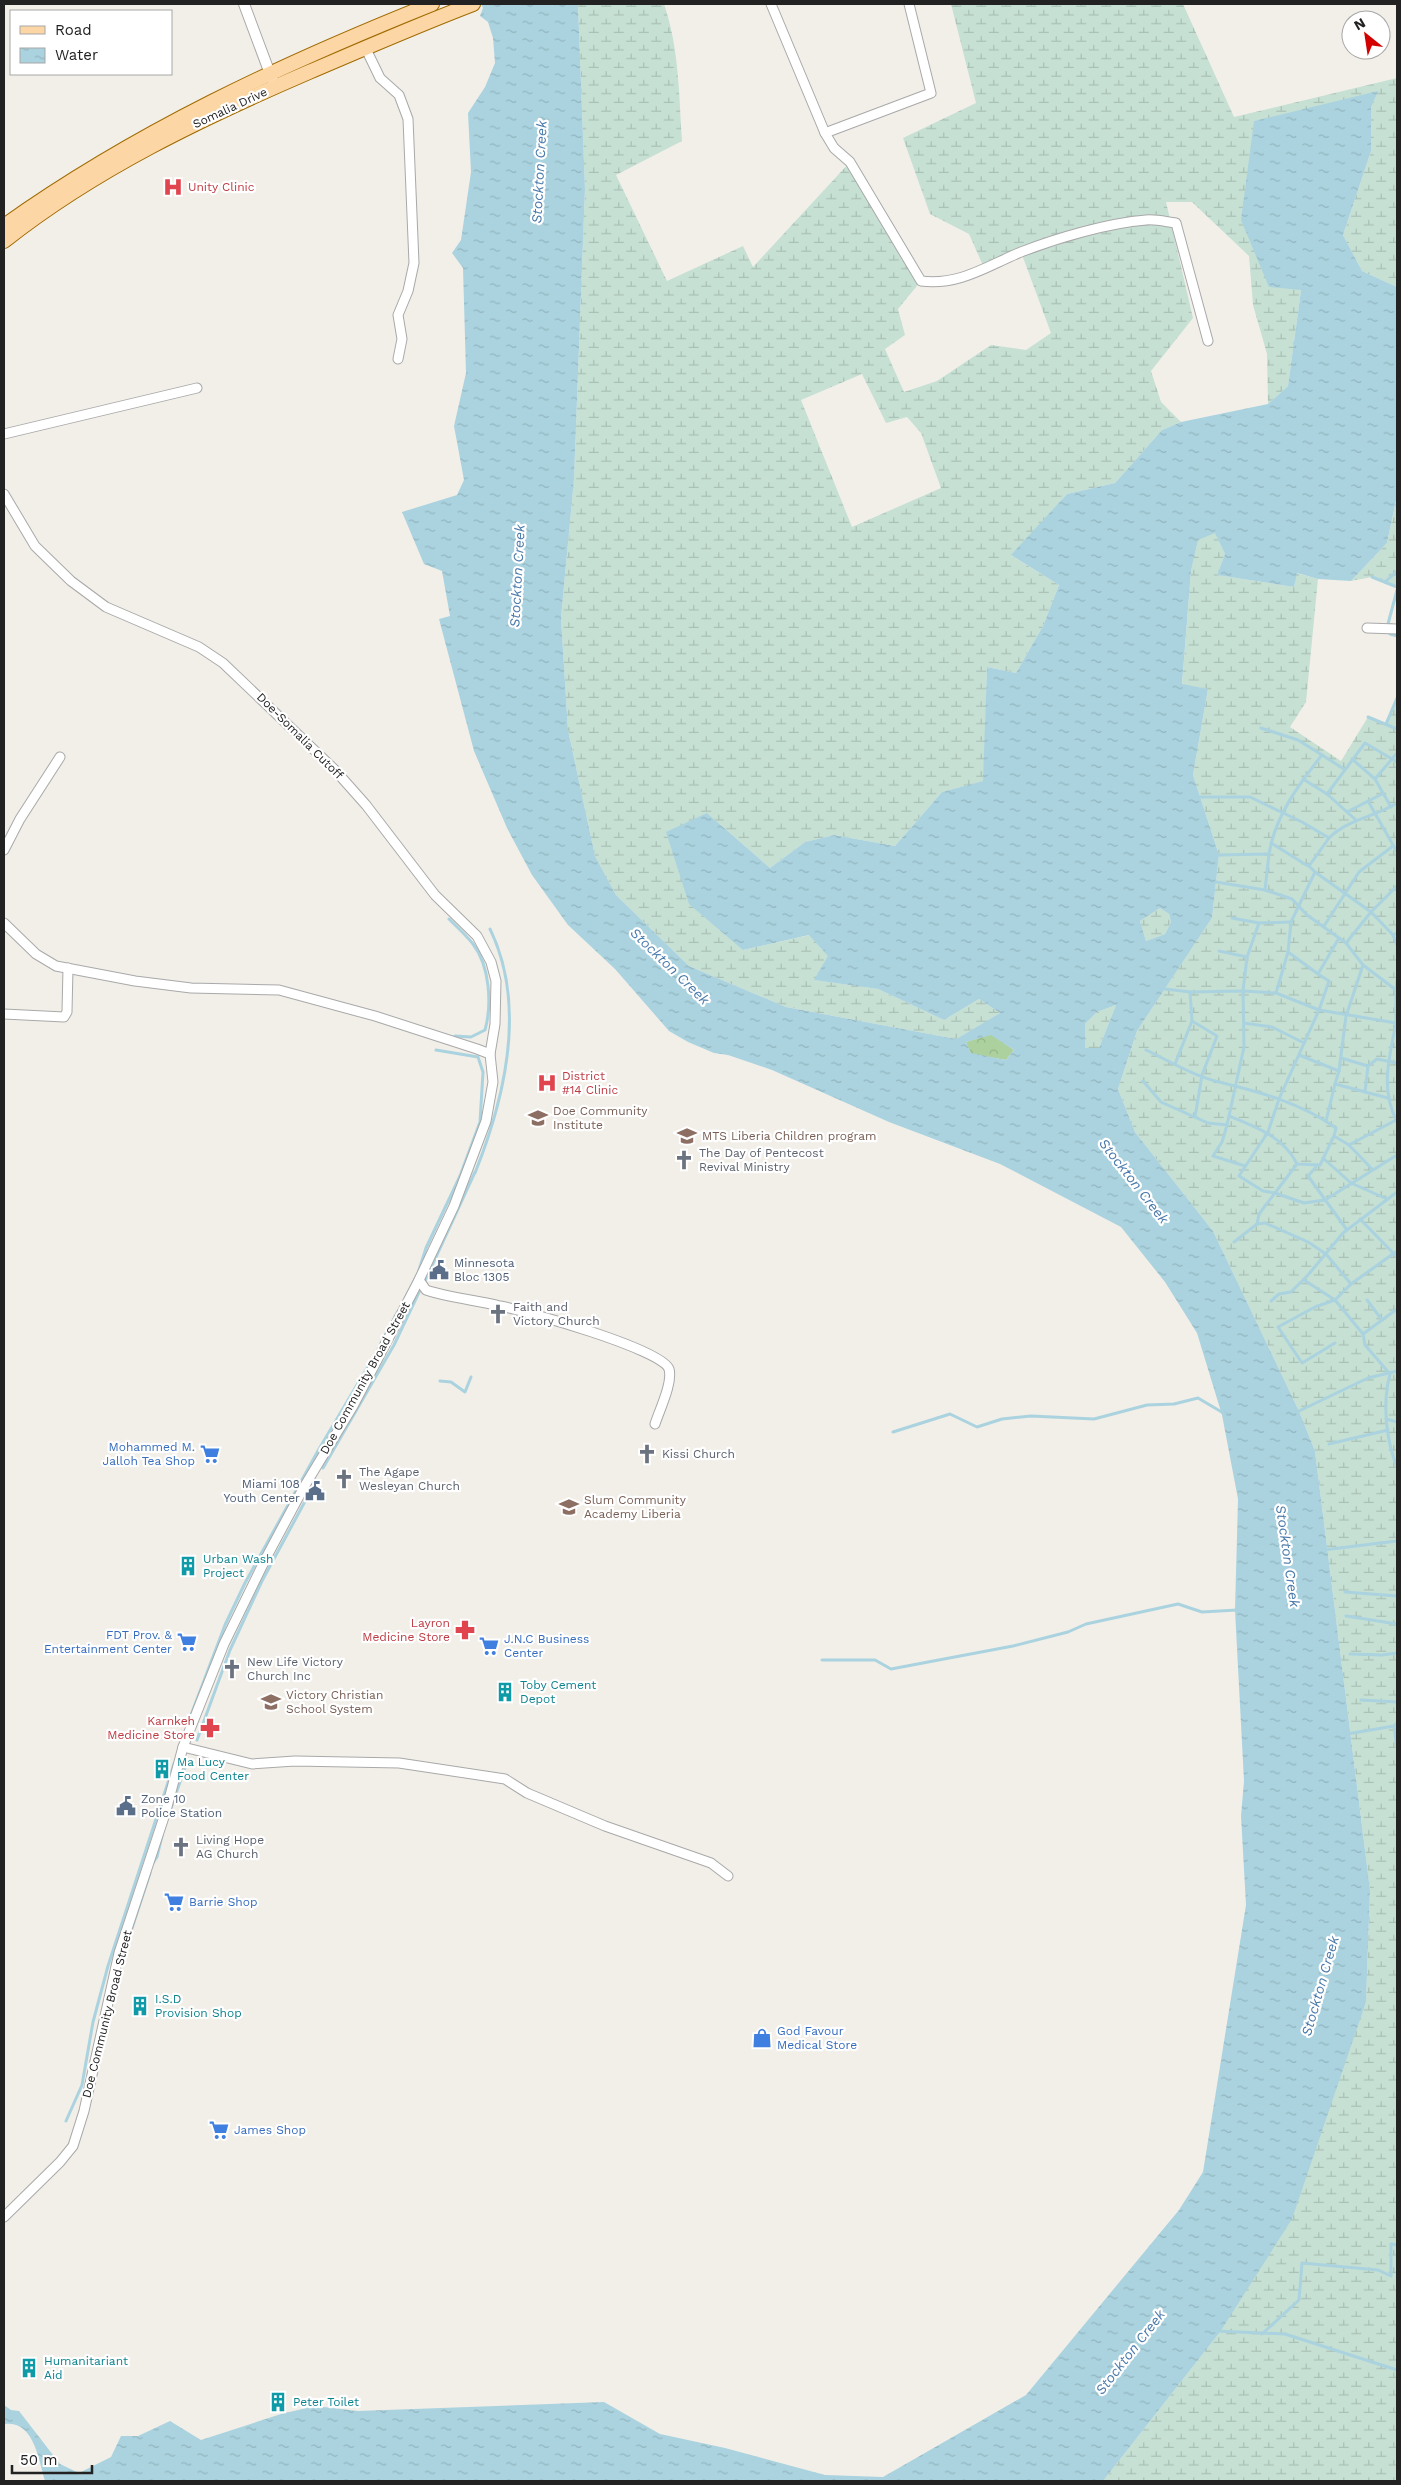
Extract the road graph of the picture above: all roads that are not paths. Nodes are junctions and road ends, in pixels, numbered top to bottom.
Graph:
1 (244, 4) edge
2 (432, 4) edge
3 (473, 4) edge
4 (772, 4) edge
5 (908, 4) edge
6 (365, 48) junction
7 (273, 81) junction
8 (826, 133) junction
9 (4, 226) edge
10 (4, 241) edge
11 (1208, 341) dead end
12 (398, 359) dead end
13 (197, 388) dead end
14 (4, 434) edge
15 (4, 494) edge
16 (1367, 628) dead end
17 (1397, 629) edge
18 (60, 757) dead end
19 (4, 850) edge
20 (4, 923) edge
21 (68, 968) junction
22 (4, 1014) edge
23 (490, 1054) junction
24 (419, 1280) junction
25 (655, 1424) dead end
26 (183, 1747) junction
27 (728, 1876) dead end
28 (4, 2217) edge

1 - 7 street
2 - 7 main road, Somalia Drive
3 - 6 main road, Somalia Drive
4 - 8 street
5 - 8 street
6 - 7 main road, Somalia Drive
6 - 12 street
7 - 9 main road, Somalia Drive
7 - 10 main road, Somalia Drive
8 - 11 street
13 - 14 street
15 - 23 street, Doe-Somalia Cutoff
16 - 17 street
18 - 19 street
20 - 21 street
21 - 22 street
21 - 23 street
23 - 24 street, Doe Community Broad Street
24 - 25 street
24 - 26 street, Doe Community Broad Street
26 - 27 street
26 - 28 street, Doe Community Broad Street

